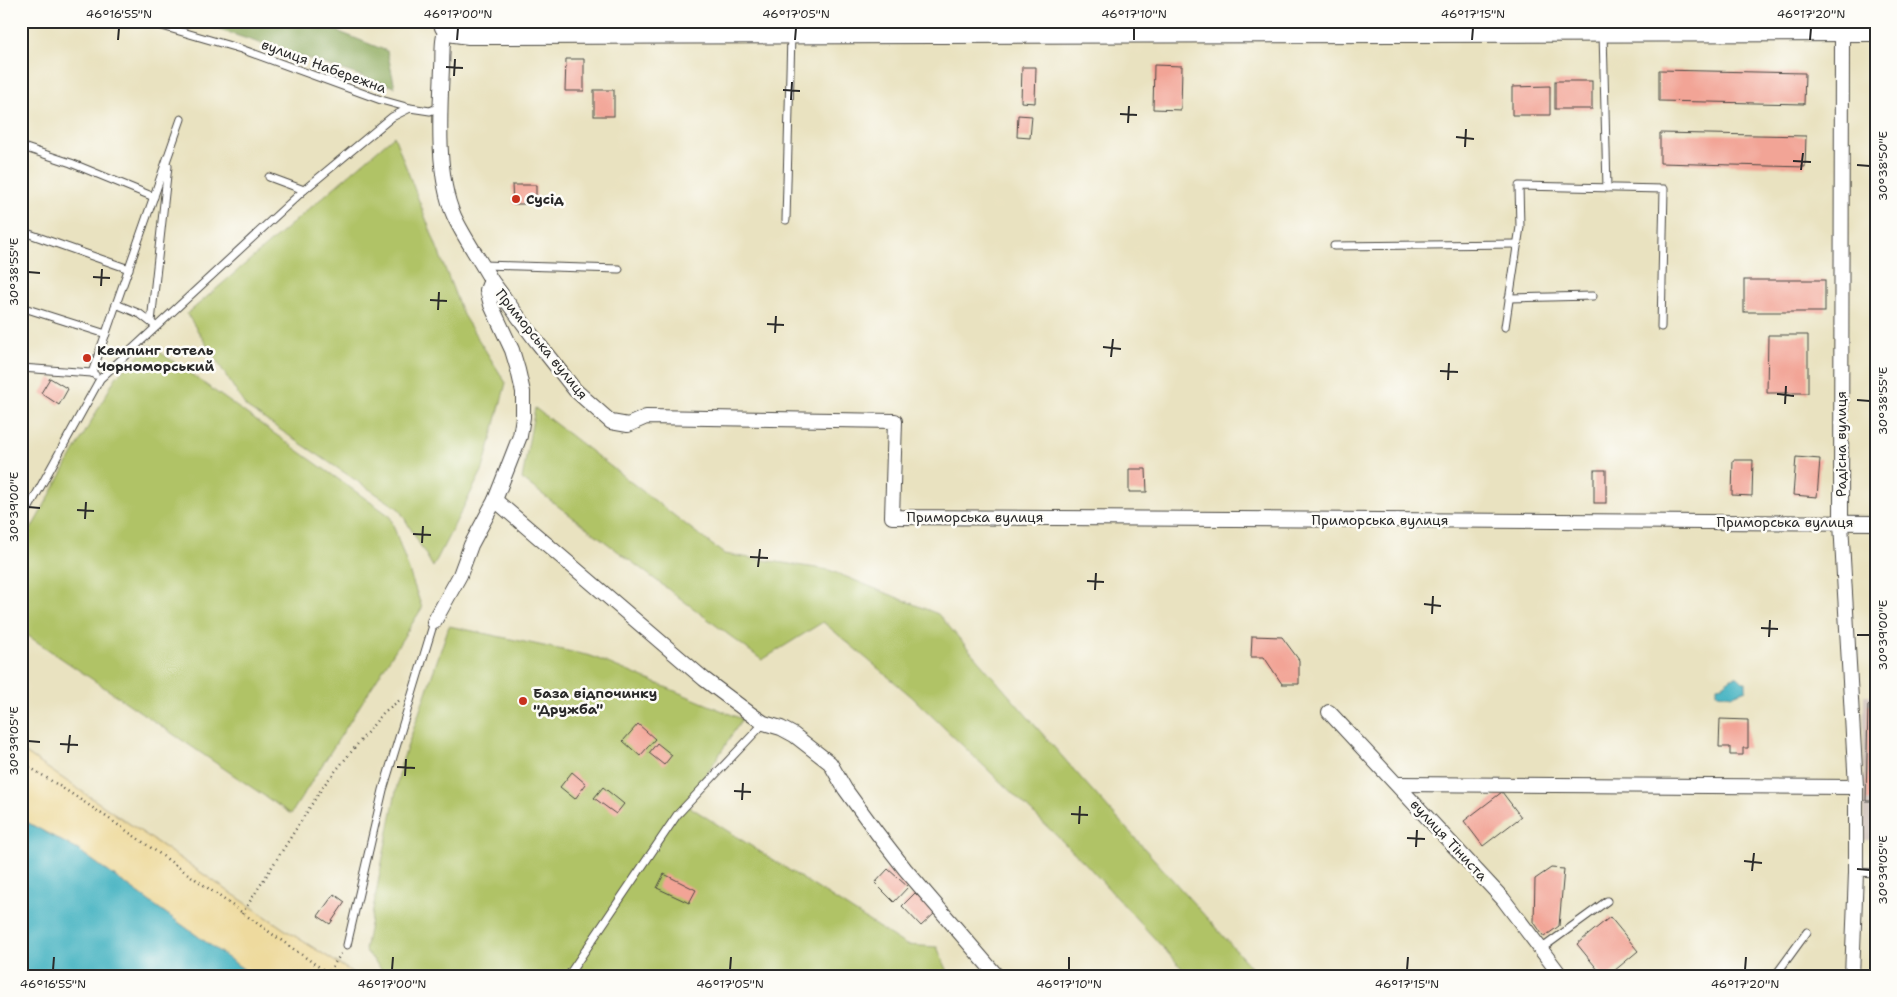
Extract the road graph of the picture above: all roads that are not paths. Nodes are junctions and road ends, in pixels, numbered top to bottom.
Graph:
1 (145, 21) edge
2 (444, 26) edge
3 (1603, 32) junction
4 (1842, 32) junction
5 (1876, 32) edge
6 (791, 34) junction
7 (440, 107) junction
8 (410, 108) junction
9 (181, 119) dead end
10 (26, 148) dead end
11 (169, 154) junction
12 (269, 177) dead end
13 (1607, 188) junction
14 (304, 190) junction
15 (154, 197) junction
16 (786, 220) dead end
17 (21, 231) edge
18 (1517, 244) junction
19 (1334, 246) dead end
20 (483, 265) junction
21 (129, 269) junction
22 (619, 269) dead end
23 (491, 280) junction
24 (1593, 296) dead end
25 (1509, 298) junction
26 (116, 304) junction
27 (23, 309) edge
28 (154, 325) junction
29 (1504, 327) dead end
30 (1661, 327) dead end
31 (106, 334) junction
32 (21, 368) edge
33 (92, 372) junction
34 (100, 379) junction
35 (495, 500) junction
36 (21, 522) edge
37 (1840, 523) junction
38 (1876, 523) edge
39 (434, 622) joint
40 (1329, 712) dead end
41 (764, 723) junction
42 (1397, 784) junction
43 (1856, 787) junction
44 (1856, 872) junction
45 (1876, 873) edge
46 (1607, 901) dead end
47 (1807, 932) dead end
48 (347, 945) road end
49 (1541, 949) junction
50 (568, 976) edge
51 (997, 976) edge
52 (1561, 976) edge
53 (1775, 976) edge
54 (1852, 976) edge

1 - 8 lane, вулиця Набережна
2 - 6 street
2 - 7 street
3 - 4 street
3 - 6 street
3 - 13 lane
4 - 5 street
4 - 37 street, Радісна вулиця
6 - 16 lane
7 - 8 lane, вулиця Набережна
7 - 20 street
8 - 14 lane
9 - 11 lane
10 - 15 lane
11 - 15 lane
11 - 28 lane
12 - 14 lane
13 - 18 lane
13 - 30 lane
14 - 28 lane
15 - 21 lane
17 - 21 lane
18 - 19 lane
18 - 25 lane
20 - 22 lane
20 - 23 street
21 - 26 lane
23 - 35 street, Приморська вулиця
23 - 37 street, Приморська вулиця
24 - 25 lane
25 - 29 lane
26 - 28 lane
26 - 31 lane
27 - 31 lane
28 - 34 lane
31 - 33 lane
32 - 33 lane
33 - 34 lane
34 - 36 lane
35 - 39 street, Приморська вулиця
35 - 41 street
37 - 38 street, Приморська вулиця
37 - 43 street, Радісна вулиця
39 - 48 lane
40 - 42 street, вулиця Тіниста
41 - 50 lane
41 - 51 street
42 - 43 street
42 - 49 street, вулиця Тіниста
43 - 44 street, Радісна вулиця
44 - 45 lane
44 - 54 street, Радісна вулиця
46 - 49 lane
47 - 53 lane
49 - 52 street, вулиця Тіниста

